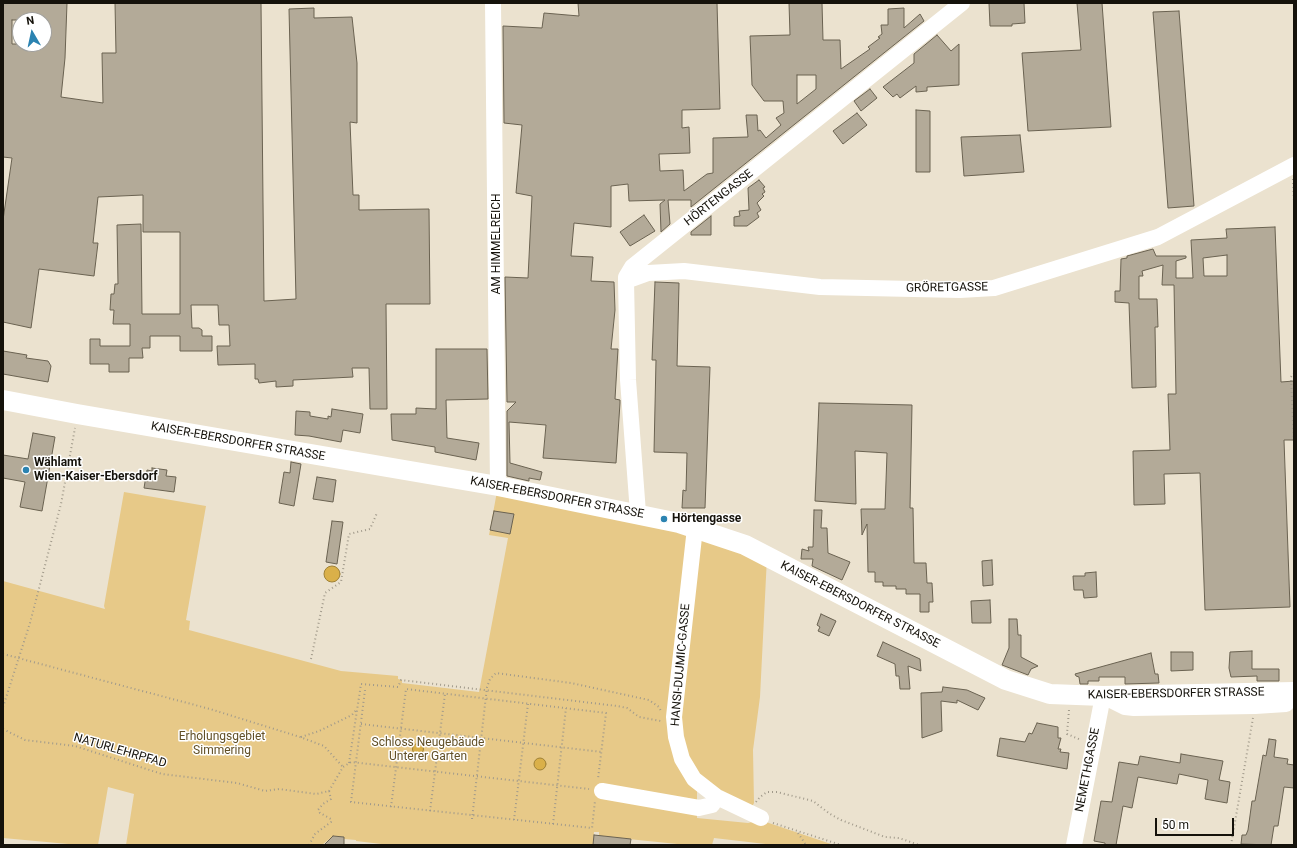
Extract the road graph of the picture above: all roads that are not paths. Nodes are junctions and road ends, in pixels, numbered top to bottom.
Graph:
1 (493, 3) edge
2 (962, 3) edge
3 (1293, 166) edge
4 (626, 281) junction
5 (3, 400) edge
6 (498, 486) junction
7 (638, 513) junction
8 (695, 528) junction
9 (1292, 692) edge
10 (1103, 696) junction
11 (599, 791) road end
12 (717, 797) junction
13 (756, 816) road end
14 (1074, 845) edge

1 - 6 street, AM HIMMELREICH
2 - 4 street, HÖRTENGASSE
3 - 4 street, GRÖRETGASSE
4 - 7 street
5 - 6 main road, KAISER-EBERSDORFER STRASSE
6 - 7 main road, KAISER-EBERSDORFER STRASSE
7 - 8 main road, KAISER-EBERSDORFER STRASSE
8 - 10 main road, KAISER-EBERSDORFER STRASSE
8 - 12 street, HANSI-DUJMIC-GASSE
9 - 10 main road, KAISER-EBERSDORFER STRASSE
9 - 10 street
10 - 14 street, NEMETHGASSE
11 - 12 street
12 - 13 street, HANSI-DUJMIC-GASSE

